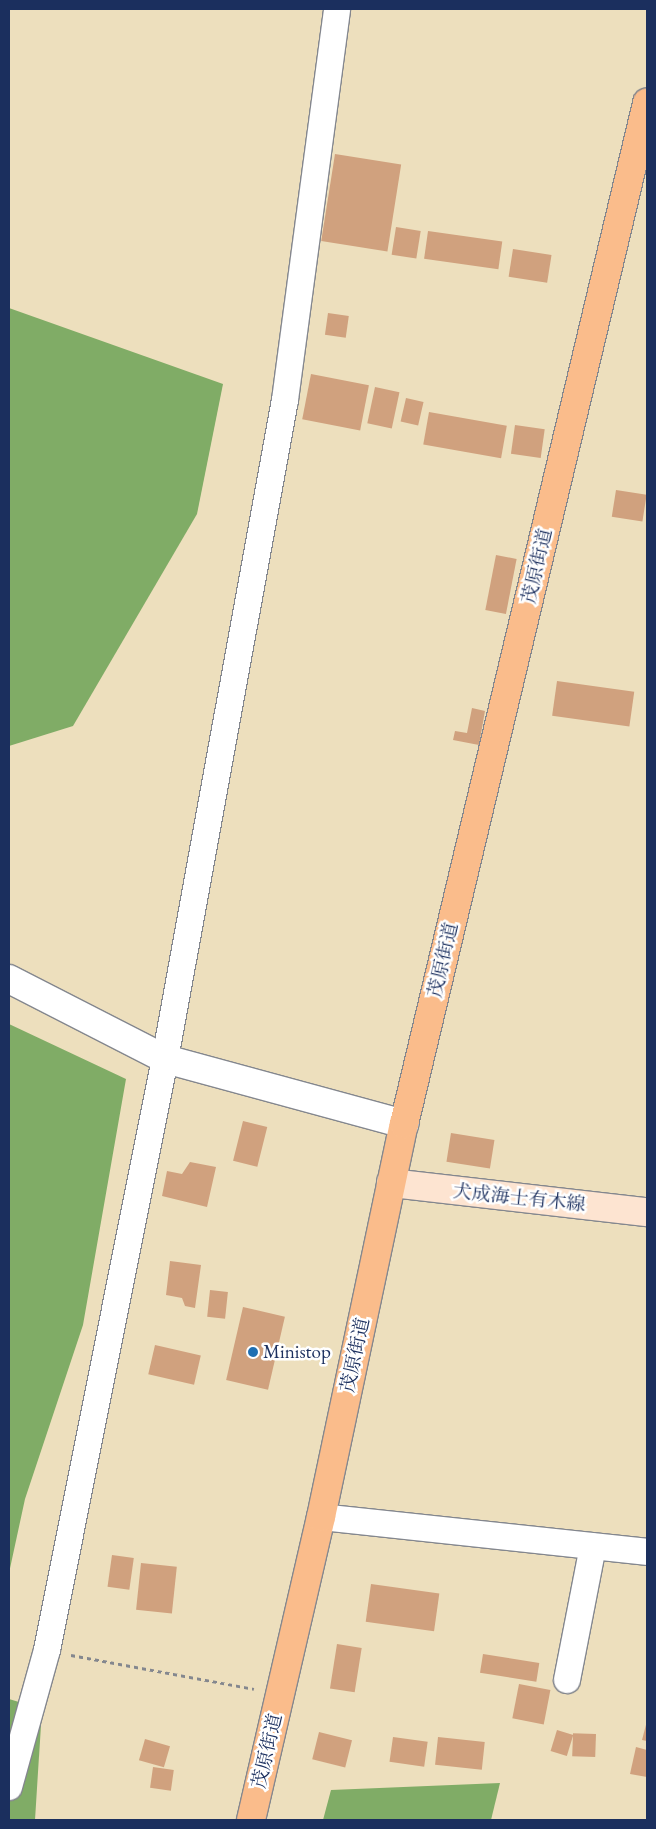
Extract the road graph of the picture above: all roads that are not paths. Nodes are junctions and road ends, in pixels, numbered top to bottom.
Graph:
1 (337, 9) edge
2 (647, 103) edge
3 (9, 980) edge
4 (166, 1059) junction
5 (404, 1124) junction
6 (391, 1183) junction
7 (647, 1212) edge
8 (321, 1517) junction
9 (593, 1546) junction
10 (647, 1552) edge
11 (567, 1680) dead end
12 (9, 1787) edge
13 (251, 1820) edge

1 - 4 street
2 - 5 main road, 茂原街道
3 - 4 street
4 - 5 street
4 - 12 street
5 - 6 main road, 茂原街道
6 - 7 main road, 犬成海士有木線
6 - 8 main road, 茂原街道
8 - 9 street
8 - 13 main road, 茂原街道
9 - 10 street
9 - 11 street

